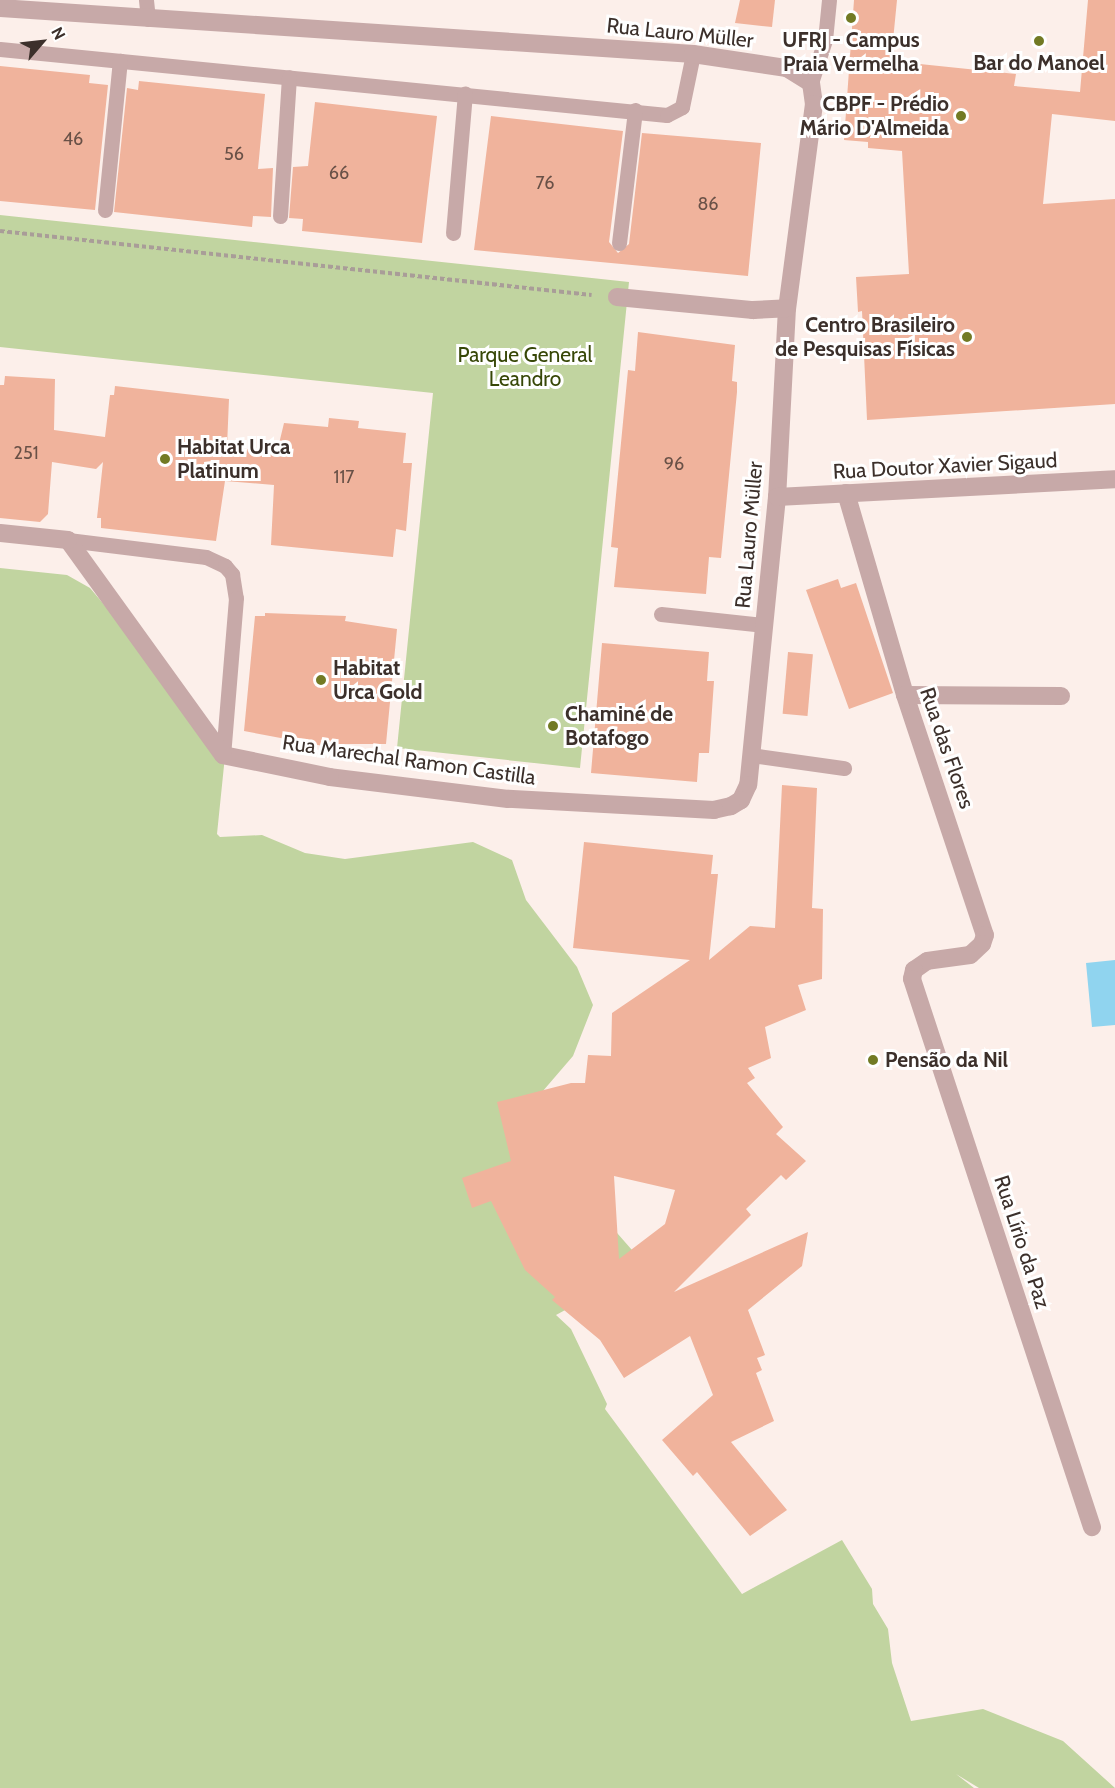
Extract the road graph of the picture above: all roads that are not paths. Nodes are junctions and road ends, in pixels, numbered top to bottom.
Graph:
1 (146, 0) edge
2 (829, 0) edge
3 (0, 8) edge
4 (148, 19) junction
5 (0, 50) edge
6 (693, 54) junction
7 (120, 61) junction
8 (289, 77) junction
9 (811, 83) junction
10 (465, 94) junction
11 (635, 110) junction
12 (105, 210) dead end
13 (280, 216) dead end
14 (453, 233) dead end
15 (619, 243) dead end
16 (617, 297) road end
17 (787, 308) junction
18 (1115, 479) edge
19 (846, 493) junction
20 (777, 497) junction
21 (0, 533) edge
22 (68, 540) junction
23 (661, 614) dead end
24 (764, 625) junction
25 (905, 695) junction
26 (1060, 696) dead end
27 (223, 755) junction
28 (751, 755) junction
29 (844, 768) dead end
30 (741, 800) joint
31 (914, 970) joint
32 (1092, 1527) dead end

1 - 4 lane
2 - 9 lane
3 - 4 street, Rua Lauro Müller
4 - 6 street, Rua Lauro Müller
5 - 7 lane
6 - 9 street, Rua Lauro Müller
6 - 11 lane
7 - 8 lane
7 - 12 lane
8 - 10 lane
8 - 13 lane
9 - 17 street, Rua Lauro Müller
10 - 11 lane
10 - 14 lane
11 - 15 lane
16 - 17 street
17 - 20 street, Rua Lauro Müller
18 - 19 street, Rua Doutor Xavier Sigaud
19 - 20 street, Rua Doutor Xavier Sigaud
19 - 25 street, Rua das Flores
20 - 24 street, Rua Lauro Müller
21 - 22 street
22 - 27 street
22 - 27 lane
23 - 24 lane
24 - 28 street, Rua Lauro Müller
25 - 26 street
25 - 31 street, Rua das Flores
27 - 30 street, Rua Marechal Ramon Castilla
28 - 29 lane
28 - 30 street, Rua Lauro Müller
31 - 32 street, Rua Lírio da Paz

